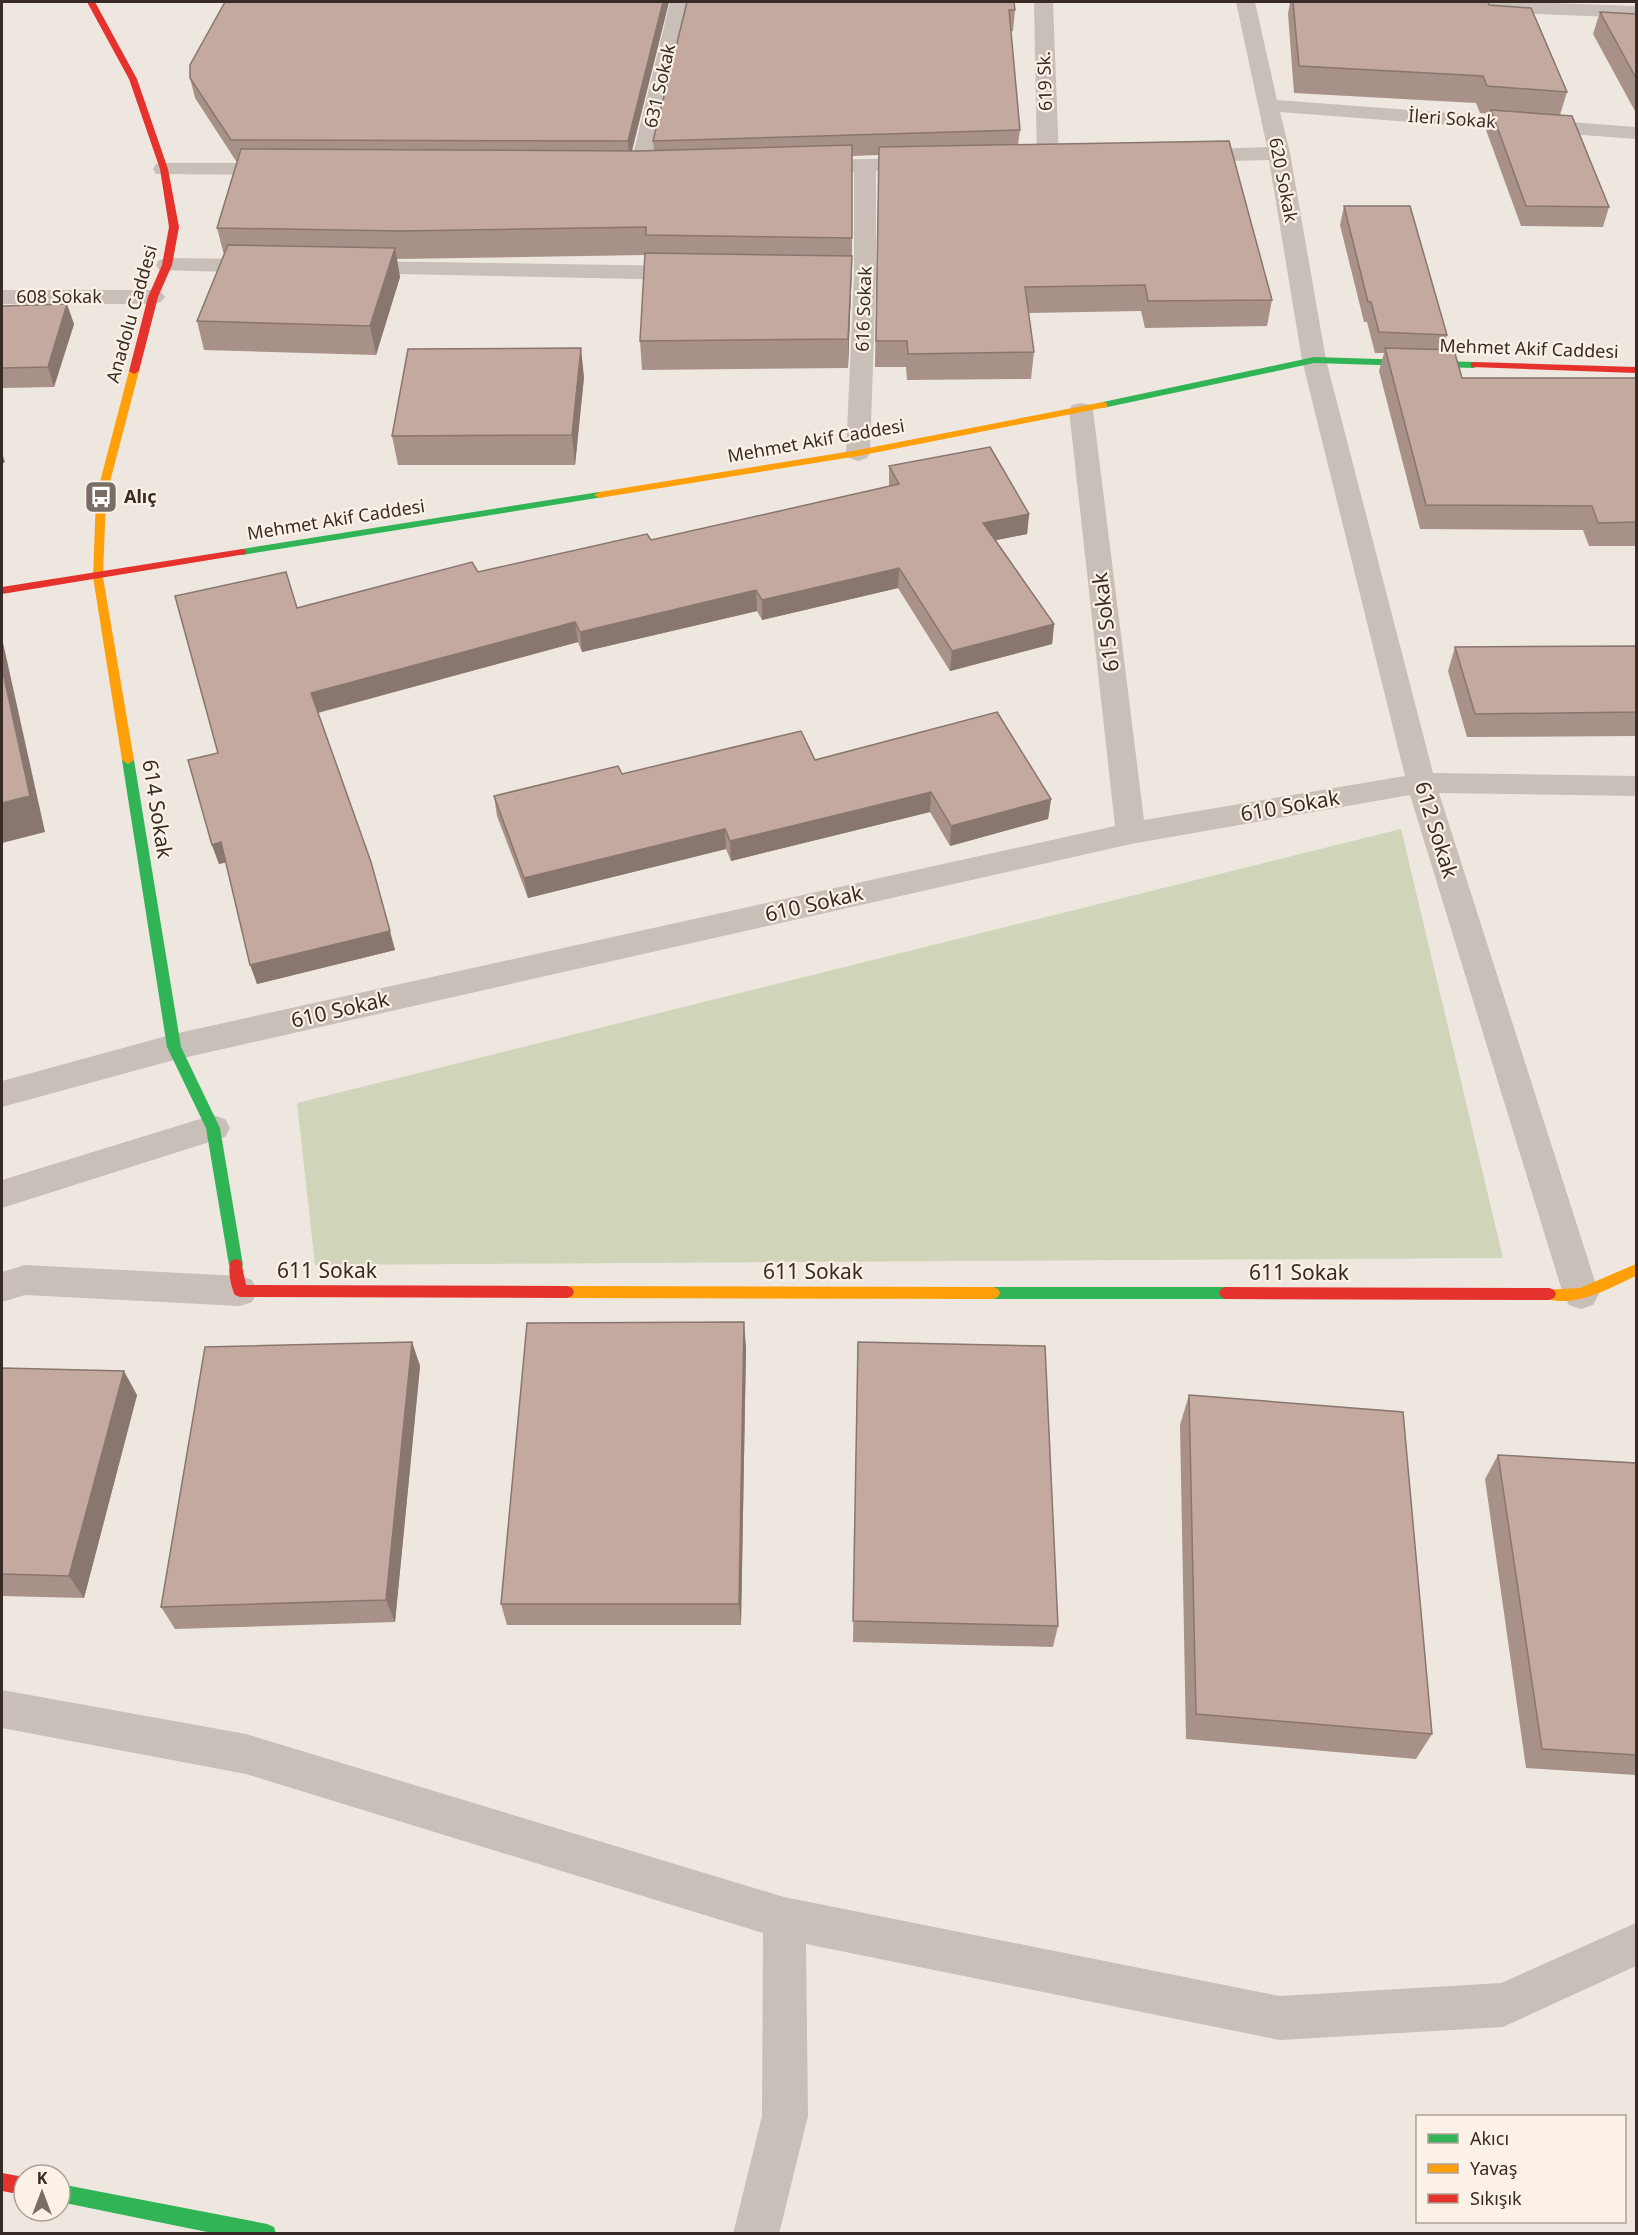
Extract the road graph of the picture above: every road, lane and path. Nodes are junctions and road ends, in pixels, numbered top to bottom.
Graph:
1 (91, 2) edge
2 (680, 2) edge
3 (1043, 2) edge
4 (1245, 2) edge
5 (1386, 2) edge
6 (1636, 12) edge
7 (1267, 105) junction
8 (1636, 133) edge
9 (1279, 153) junction
10 (1164, 157) edge
11 (1071, 160) edge
12 (1025, 161) edge
13 (1048, 161) junction
14 (945, 163) edge
15 (865, 165) junction
16 (782, 167) edge
17 (164, 169) junction
18 (295, 169) edge
19 (663, 170) edge
20 (616, 171) edge
21 (640, 171) junction
22 (167, 265) junction
23 (286, 267) edge
24 (333, 267) edge
25 (712, 273) edge
26 (842, 276) edge
27 (865, 276) junction
28 (2, 297) edge
29 (153, 297) junction
30 (1314, 360) junction
31 (1636, 370) edge
32 (1081, 410) junction
33 (858, 453) junction
34 (98, 577) junction
35 (2, 591) edge
36 (1421, 783) junction
37 (1636, 786) edge
38 (1131, 833) junction
39 (174, 1047) junction
40 (2, 1094) edge
41 (213, 1128) junction
42 (2, 1194) edge
43 (1636, 1271) edge
44 (2, 1287) edge
45 (240, 1291) junction
46 (1581, 1294) junction
47 (2, 1709) edge
48 (784, 1918) junction
49 (1636, 1944) edge
50 (72, 2195) edge
51 (267, 2234) edge
52 (756, 2234) edge

1 - 17 street, Anadolu Caddesi
2 - 21 street, 631 Sokak
3 - 13 street, 619 Sk.
4 - 7 street, 620 Sokak
5 - 6 street
7 - 8 street, İleri Sokak
7 - 9 street, 620 Sokak
9 - 10 street
9 - 30 street, 620 Sokak
11 - 13 street
12 - 13 street
14 - 15 street
15 - 16 street
15 - 27 street, 616 Sokak
17 - 18 street
17 - 22 street, Anadolu Caddesi
19 - 21 street
20 - 21 street
22 - 23 lane
22 - 29 street, Anadolu Caddesi
24 - 25 lane
26 - 27 lane
27 - 33 street, 616 Sokak
28 - 29 street, 608 Sokak
29 - 34 street, Anadolu Caddesi
30 - 31 street, Mehmet Akif Caddesi
30 - 32 street, Mehmet Akif Caddesi
30 - 36 street, 612 Sokak
32 - 33 street, Mehmet Akif Caddesi
32 - 38 street, 615 Sokak
33 - 34 street, Mehmet Akif Caddesi
34 - 35 street, Mehmet Akif Caddesi
34 - 39 street, 614 Sokak
36 - 37 street, 610 Sokak
36 - 38 street, 610 Sokak
36 - 46 street, 612 Sokak
38 - 39 street, 610 Sokak
39 - 40 street, 610 Sokak
39 - 41 street
41 - 42 street
41 - 45 street
43 - 46 street, 611 Sokak
44 - 45 street
45 - 46 street, 611 Sokak
47 - 48 street
48 - 49 street
48 - 52 street
50 - 51 street

